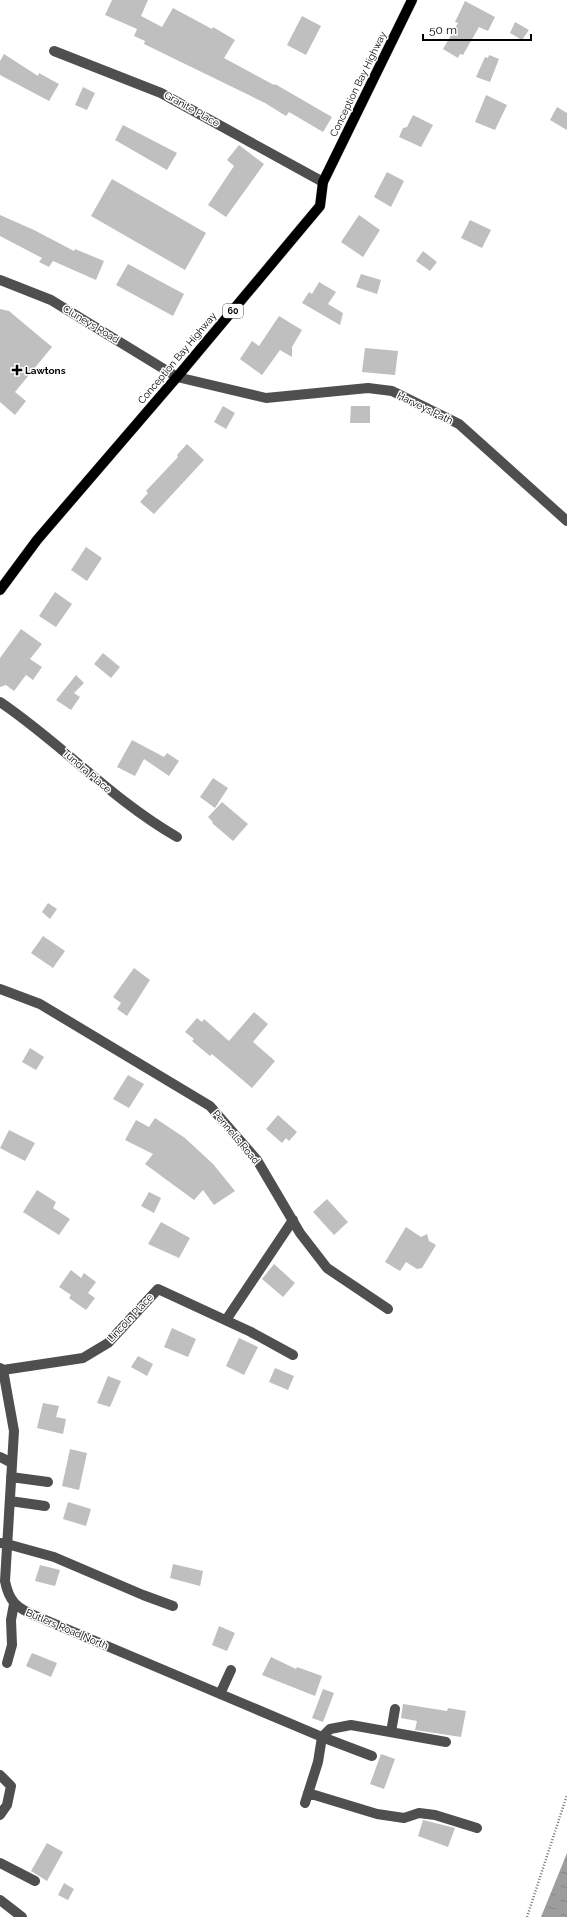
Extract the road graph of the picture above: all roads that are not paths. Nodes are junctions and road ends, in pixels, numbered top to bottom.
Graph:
1 (412, 0) edge
2 (54, 51) dead end
3 (323, 182) junction
4 (0, 280) edge
5 (177, 377) junction
6 (567, 521) edge
7 (0, 590) edge
8 (0, 702) edge
9 (177, 837) dead end
10 (0, 989) edge
11 (292, 1220) junction
12 (388, 1309) dead end
13 (226, 1320) junction
14 (293, 1355) dead end
15 (2, 1369) edge
16 (0, 1457) edge
17 (12, 1463) junction
18 (11, 1477) junction
19 (48, 1482) dead end
20 (10, 1501) junction
21 (45, 1506) dead end
22 (4, 1543) edge
23 (14, 1604) junction
24 (173, 1606) dead end
25 (7, 1663) dead end
26 (231, 1670) dead end
27 (220, 1694) junction
28 (395, 1709) dead end
29 (391, 1732) junction
30 (322, 1737) junction
31 (446, 1742) dead end
32 (372, 1756) dead end
33 (0, 1775) edge
34 (308, 1792) junction
35 (305, 1803) dead end
36 (0, 1815) edge
37 (477, 1828) dead end
38 (0, 1863) edge
39 (35, 1881) dead end
40 (0, 1900) edge
41 (22, 1917) edge

1 - 3 main road, Conception Bay Highway / 60
2 - 3 street, Granite Place
3 - 5 main road, Conception Bay Highway / 60
4 - 5 street, Cluneys Road
5 - 6 street, Harveys Path
5 - 7 main road, Conception Bay Highway / 60
8 - 9 street, Tundra Place
10 - 11 street, Pennells Road
11 - 12 street, Pennells Road
11 - 13 street
13 - 14 street, Lincoln Place
13 - 15 street, Lincoln Place
15 - 17 street, Butlers Road North
16 - 17 street
17 - 18 street, Butlers Road North
18 - 19 street
18 - 20 street, Butlers Road North
20 - 21 street
20 - 22 street, Butlers Road North
22 - 23 street, Butlers Road North
22 - 24 street
23 - 25 street
23 - 27 street, Butlers Road North
26 - 27 street
27 - 30 street, Butlers Road North
28 - 29 street
29 - 30 street
29 - 31 street
30 - 32 street, Butlers Road North
30 - 34 street
33 - 36 street
34 - 35 street
34 - 37 street
38 - 39 street
40 - 41 street

